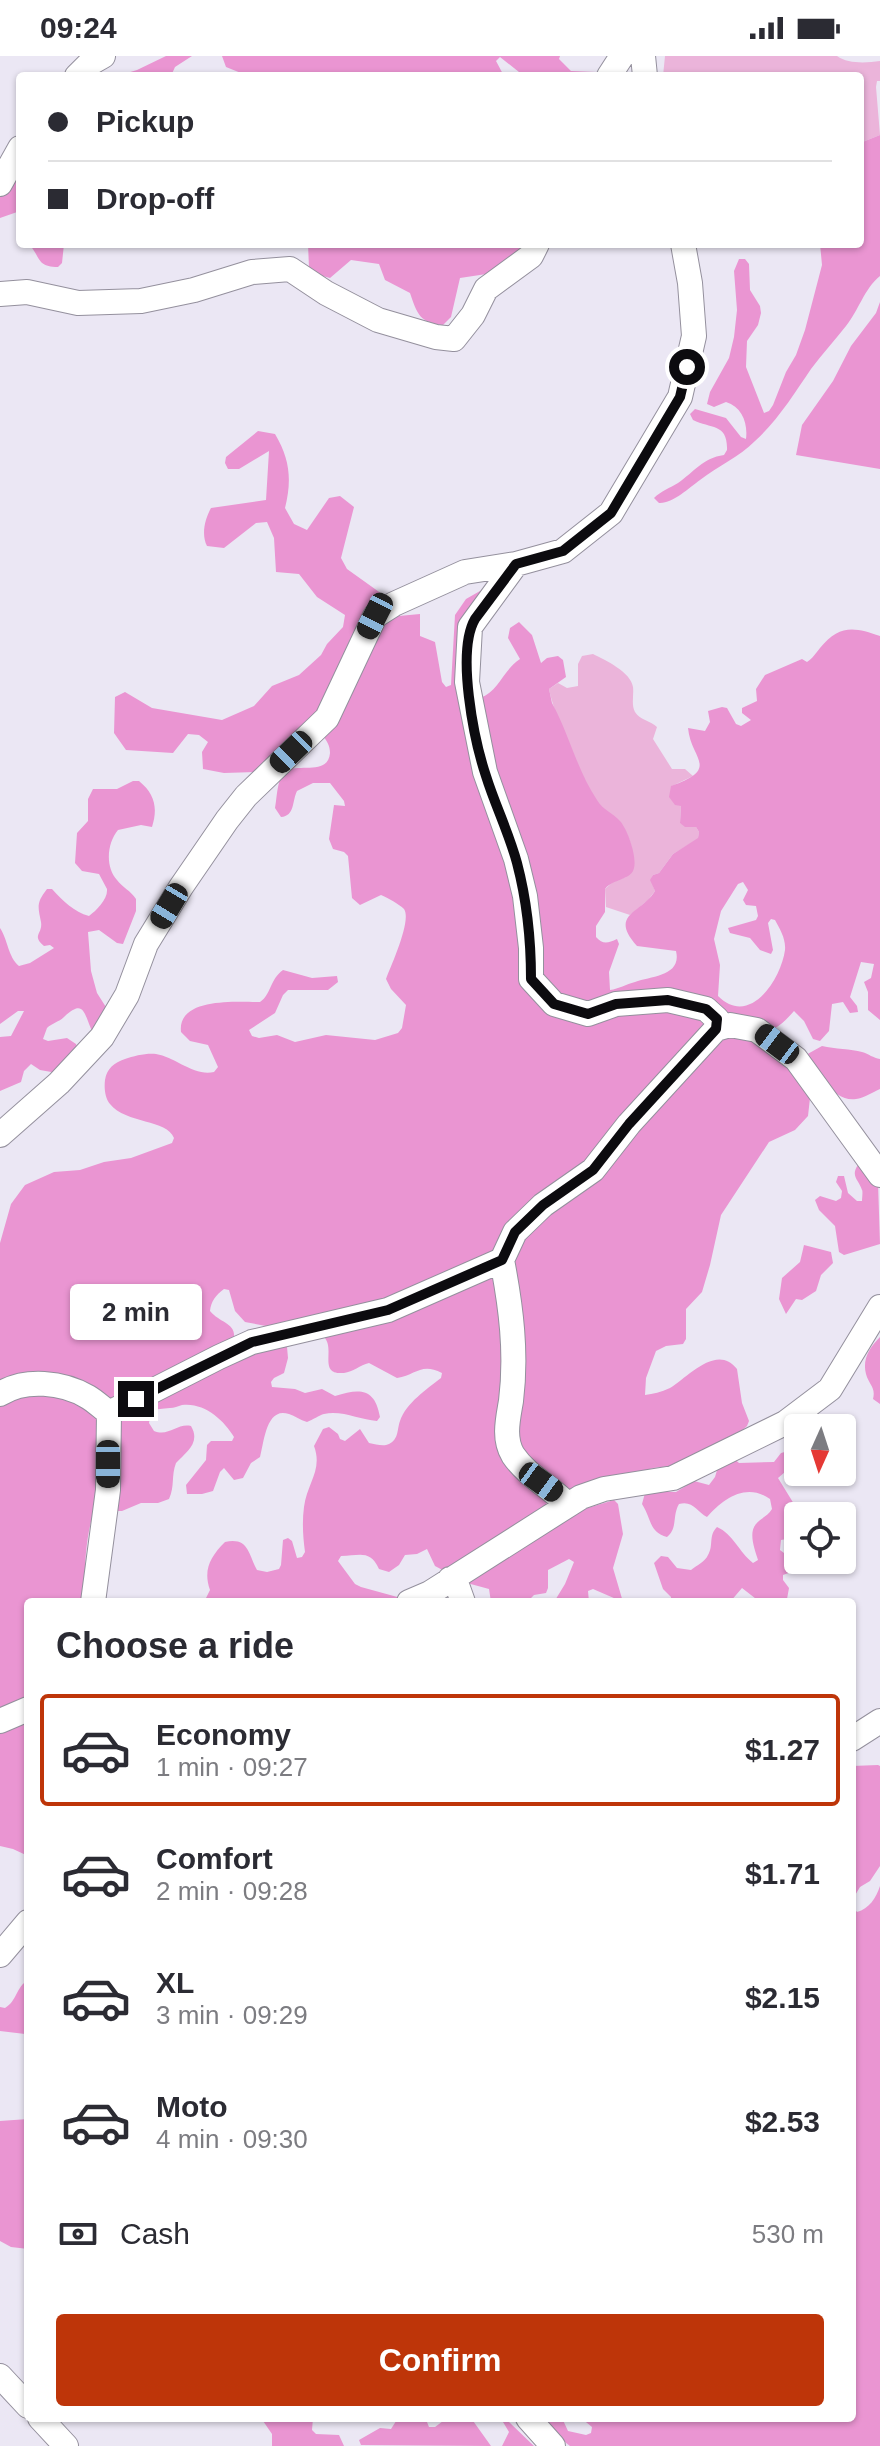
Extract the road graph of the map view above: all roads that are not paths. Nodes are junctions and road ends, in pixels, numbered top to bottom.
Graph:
1 (103, 56) edge
2 (81, 72) edge
3 (16, 155) edge
4 (0, 184) edge
5 (535, 248) edge
6 (684, 248) edge
7 (0, 294) edge
8 (516, 564) junction
9 (716, 1029) junction
10 (0, 1135) edge
11 (880, 1175) edge
12 (502, 1260) junction
13 (880, 1307) edge
14 (0, 1394) edge
15 (109, 1413) junction
16 (568, 1505) junction
17 (450, 1579) junction
18 (94, 1598) edge
19 (418, 1598) edge
20 (462, 1598) edge
21 (24, 1711) edge
22 (0, 1721) edge
23 (880, 1721) edge
24 (856, 1736) edge
25 (24, 1927) edge
26 (0, 1955) edge
27 (0, 2376) edge
28 (24, 2402) edge
29 (44, 2422) edge
30 (532, 2422) edge
31 (66, 2446) edge
32 (553, 2446) edge

1 - 2 street
3 - 4 street
5 - 7 street
6 - 8 street
8 - 9 street
8 - 10 street
9 - 11 street
9 - 12 street
12 - 15 street
12 - 16 street
13 - 16 street
14 - 15 street
15 - 18 street
16 - 17 street
17 - 19 street
17 - 20 street
21 - 22 street
23 - 24 street
25 - 26 street
27 - 28 street
29 - 31 street
30 - 32 street

